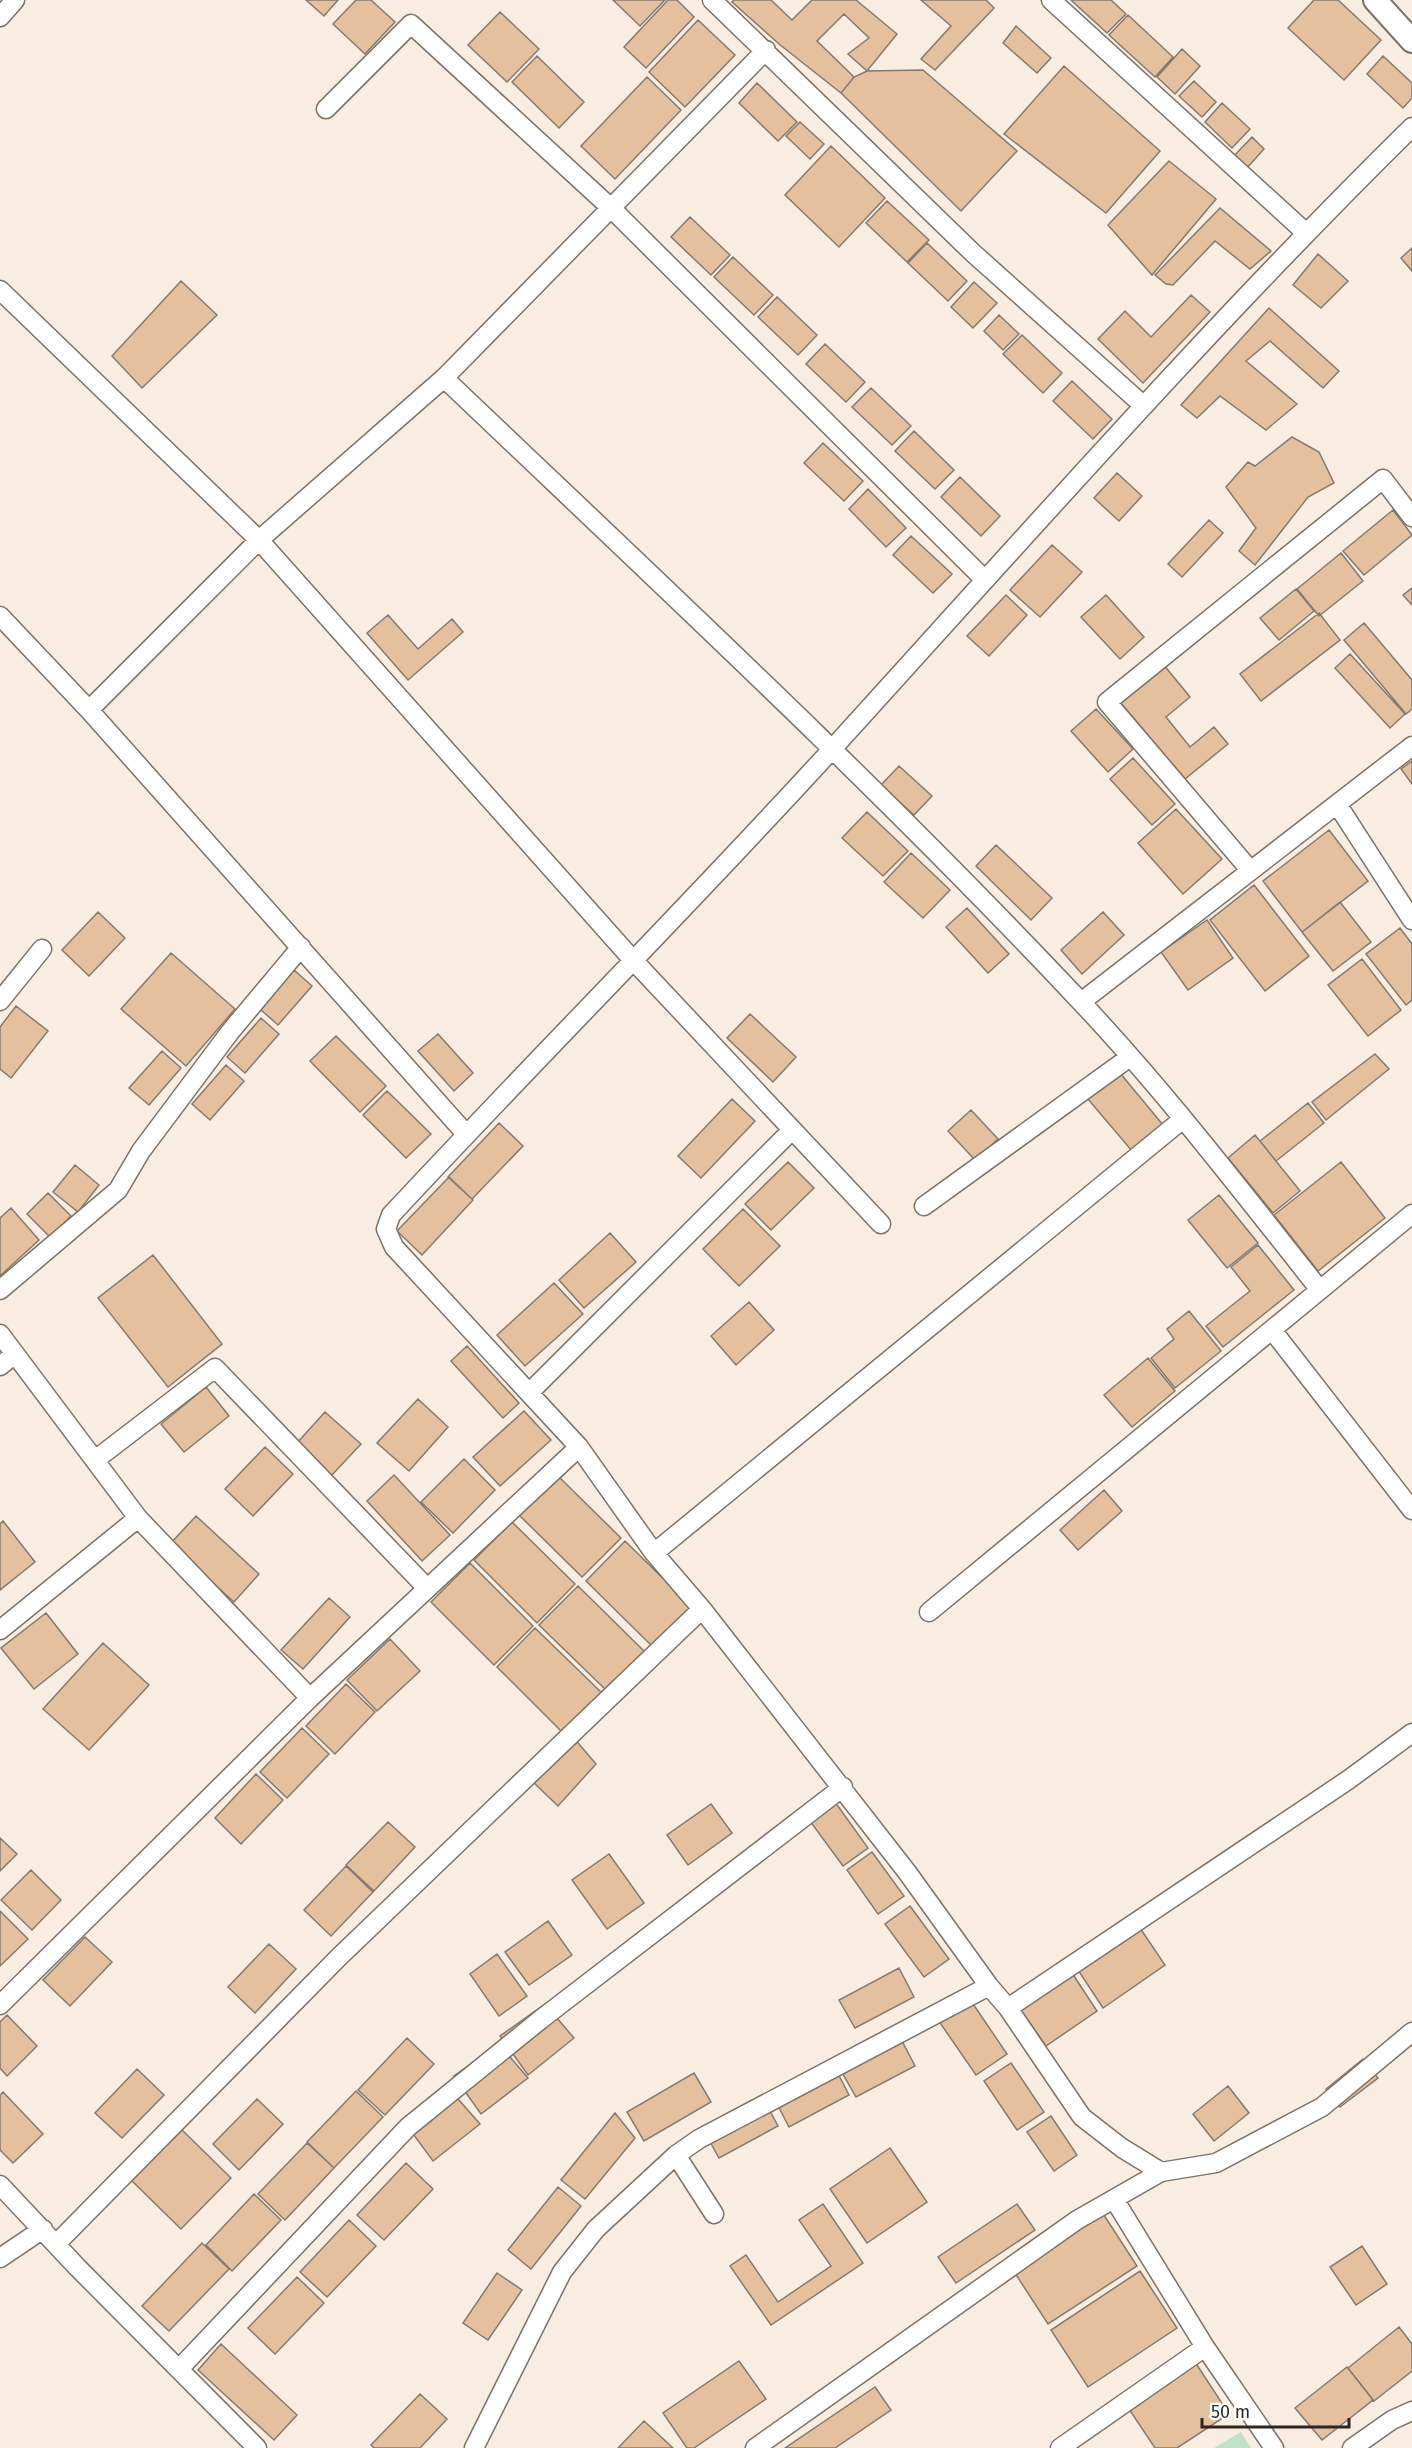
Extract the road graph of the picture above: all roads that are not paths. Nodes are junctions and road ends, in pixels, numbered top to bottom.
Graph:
1 (15, 0) edge
2 (712, 0) edge
3 (1051, 0) edge
4 (1375, 0) edge
5 (0, 17) edge
6 (1412, 41) edge
7 (766, 50) junction
8 (326, 110) dead end
9 (1412, 127) edge
10 (612, 209) junction
11 (1305, 232) junction
12 (0, 290) edge
13 (444, 378) junction
14 (1144, 406) junction
15 (1412, 517) edge
16 (259, 540) junction
17 (984, 579) junction
18 (0, 616) edge
19 (89, 710) junction
20 (1412, 746) edge
21 (832, 749) junction
22 (1337, 804) junction
23 (1250, 870) junction
24 (1412, 920) edge
25 (301, 947) junction
26 (42, 949) dead end
27 (632, 959) junction
28 (0, 1001) edge
29 (1081, 1002) junction
30 (1130, 1057) junction
31 (1184, 1119) junction
32 (792, 1130) junction
33 (466, 1134) junction
34 (924, 1206) dead end
35 (1412, 1214) edge
36 (881, 1224) dead end
37 (0, 1290) edge
38 (1320, 1290) junction
39 (1272, 1330) junction
40 (0, 1334) edge
41 (15, 1354) junction
42 (0, 1366) edge
43 (529, 1393) junction
44 (579, 1447) junction
45 (95, 1460) junction
46 (1412, 1510) edge
47 (138, 1518) junction
48 (654, 1553) junction
49 (427, 1588) junction
50 (702, 1609) junction
51 (929, 1612) dead end
52 (0, 1630) edge
53 (310, 1698) junction
54 (1412, 1733) edge
55 (843, 1788) junction
56 (989, 1986) junction
57 (0, 2005) edge
58 (1008, 2008) junction
59 (1412, 2032) edge
60 (676, 2155) junction
61 (1161, 2172) junction
62 (0, 2185) edge
63 (1114, 2199) junction
64 (714, 2214) dead end
65 (43, 2229) junction
66 (56, 2244) junction
67 (0, 2258) edge
68 (1204, 2346) junction
69 (179, 2369) junction
70 (1412, 2411) edge
71 (257, 2448) edge
72 (474, 2448) edge
73 (754, 2448) edge
74 (1060, 2448) edge
75 (1274, 2448) edge
76 (1352, 2448) edge

1 - 5 street
2 - 7 street
3 - 11 street
4 - 6 street
7 - 10 street
7 - 14 street
8 - 10 street
9 - 11 street
10 - 13 street
10 - 17 street
11 - 14 street
12 - 16 street
13 - 16 street
13 - 21 street
14 - 17 street
15 - 23 street
16 - 19 street
16 - 27 street
17 - 21 street
18 - 19 street
19 - 25 street
20 - 22 street
21 - 27 street
21 - 29 street
22 - 23 street
22 - 24 street
23 - 29 street
25 - 33 street
25 - 37 street
26 - 28 street
27 - 32 street
27 - 33 street
29 - 30 street
30 - 31 street
30 - 34 street
31 - 38 street
31 - 48 street
32 - 36 street
32 - 43 street
33 - 43 street
35 - 38 street
38 - 39 street
39 - 46 street
39 - 51 street
40 - 41 street
41 - 42 street
41 - 45 street
43 - 44 street
44 - 48 street
44 - 49 street
45 - 47 street
45 - 49 street
47 - 52 street
47 - 53 street
48 - 50 street
49 - 53 street
50 - 55 street
50 - 66 street
53 - 57 street
54 - 58 street
55 - 56 street
55 - 69 street
56 - 58 street
56 - 60 street
58 - 61 street
59 - 61 street
60 - 64 street
60 - 72 street
61 - 63 street
62 - 65 street
63 - 68 street
63 - 73 street
65 - 66 street
65 - 67 street
66 - 69 street
68 - 74 street
68 - 75 street
69 - 71 street
70 - 76 street

